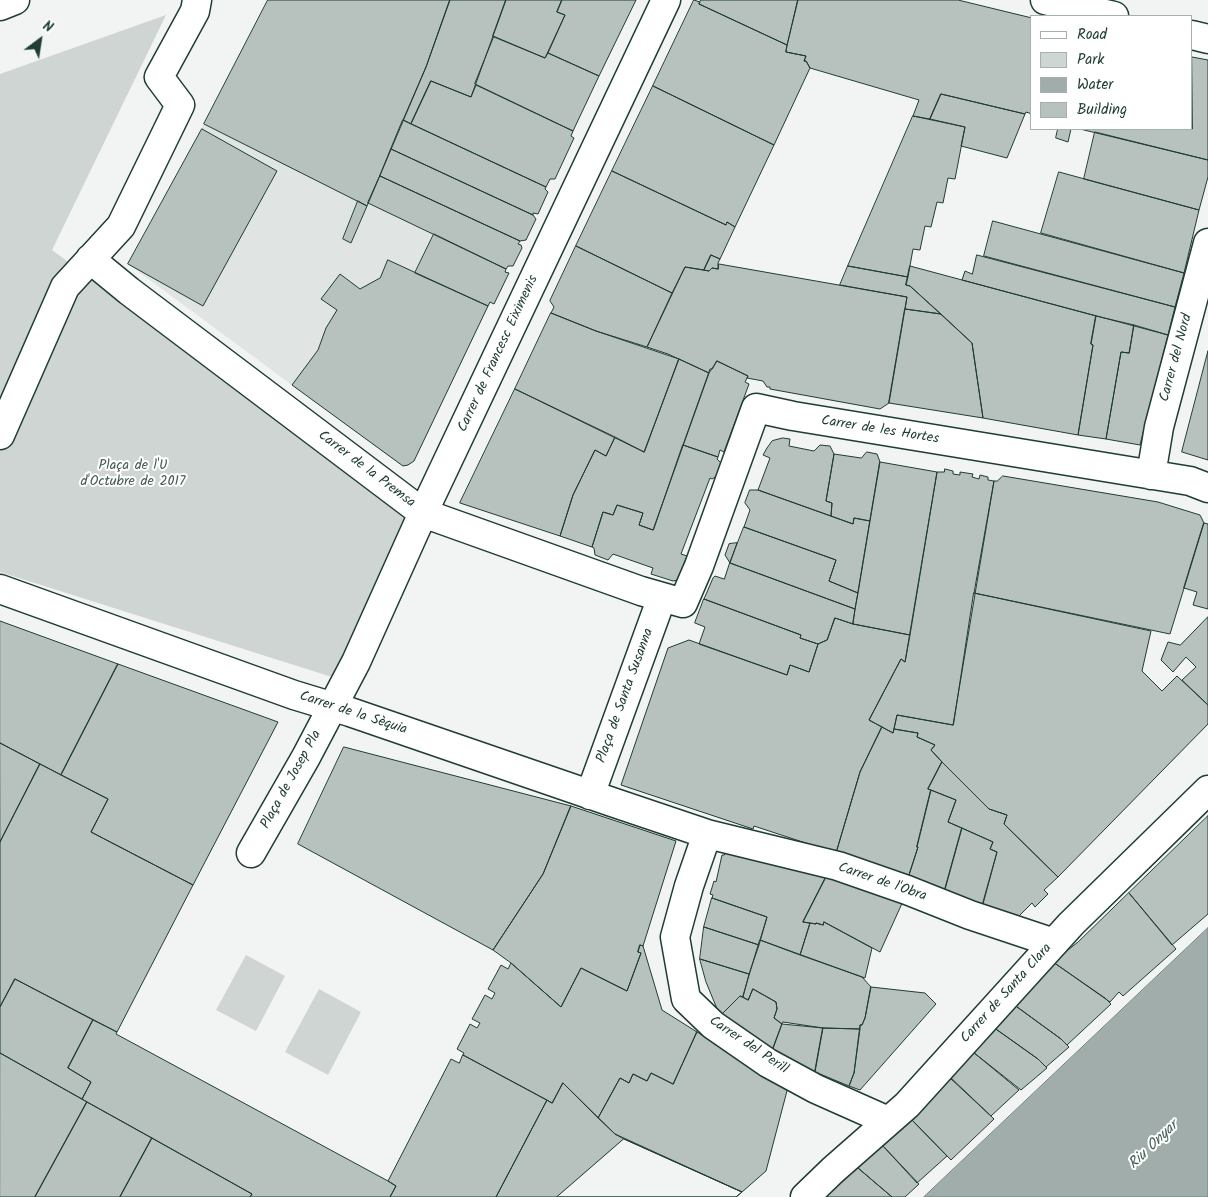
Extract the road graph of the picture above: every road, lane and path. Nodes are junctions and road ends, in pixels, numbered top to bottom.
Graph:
1 (15, 0) edge
2 (197, 0) edge
3 (666, 0) edge
4 (1045, 0) edge
5 (0, 6) edge
6 (1110, 15) edge
7 (1193, 35) edge
8 (1208, 39) edge
9 (1208, 242) edge
10 (90, 259) junction
11 (0, 435) edge
12 (1151, 475) junction
13 (1208, 488) edge
14 (424, 514) junction
15 (0, 589) edge
16 (673, 600) junction
17 (332, 708) junction
18 (1208, 790) edge
19 (590, 795) junction
20 (707, 834) junction
21 (251, 852) dead end
22 (1054, 943) junction
23 (888, 1121) junction
24 (806, 1197) edge

1 - 5 street
2 - 10 street
3 - 14 street, Carrer de Francesc Eiximenis
4 - 6 street
7 - 8 street
9 - 12 street, Carrer del Nord
10 - 11 street
10 - 14 street, Carrer de la Premsa
12 - 13 street, Carrer de les Hortes
12 - 16 street, Carrer de les Hortes
14 - 16 street, Carrer de la Premsa
14 - 17 street, Carrer de Francesc Eiximenis
15 - 17 street, Carrer de la Sèquia
16 - 19 street, Plaça de Santa Susanna
17 - 19 street, Carrer de la Sèquia
17 - 21 street, Plaça de Josep Pla
18 - 22 street, Carrer de Santa Clara
19 - 20 street, Carrer de la Sèquia
20 - 22 street, Carrer de l'Obra
20 - 23 street, Carrer del Perill
22 - 23 street, Carrer de Santa Clara
23 - 24 street, Carrer de Santa Clara

